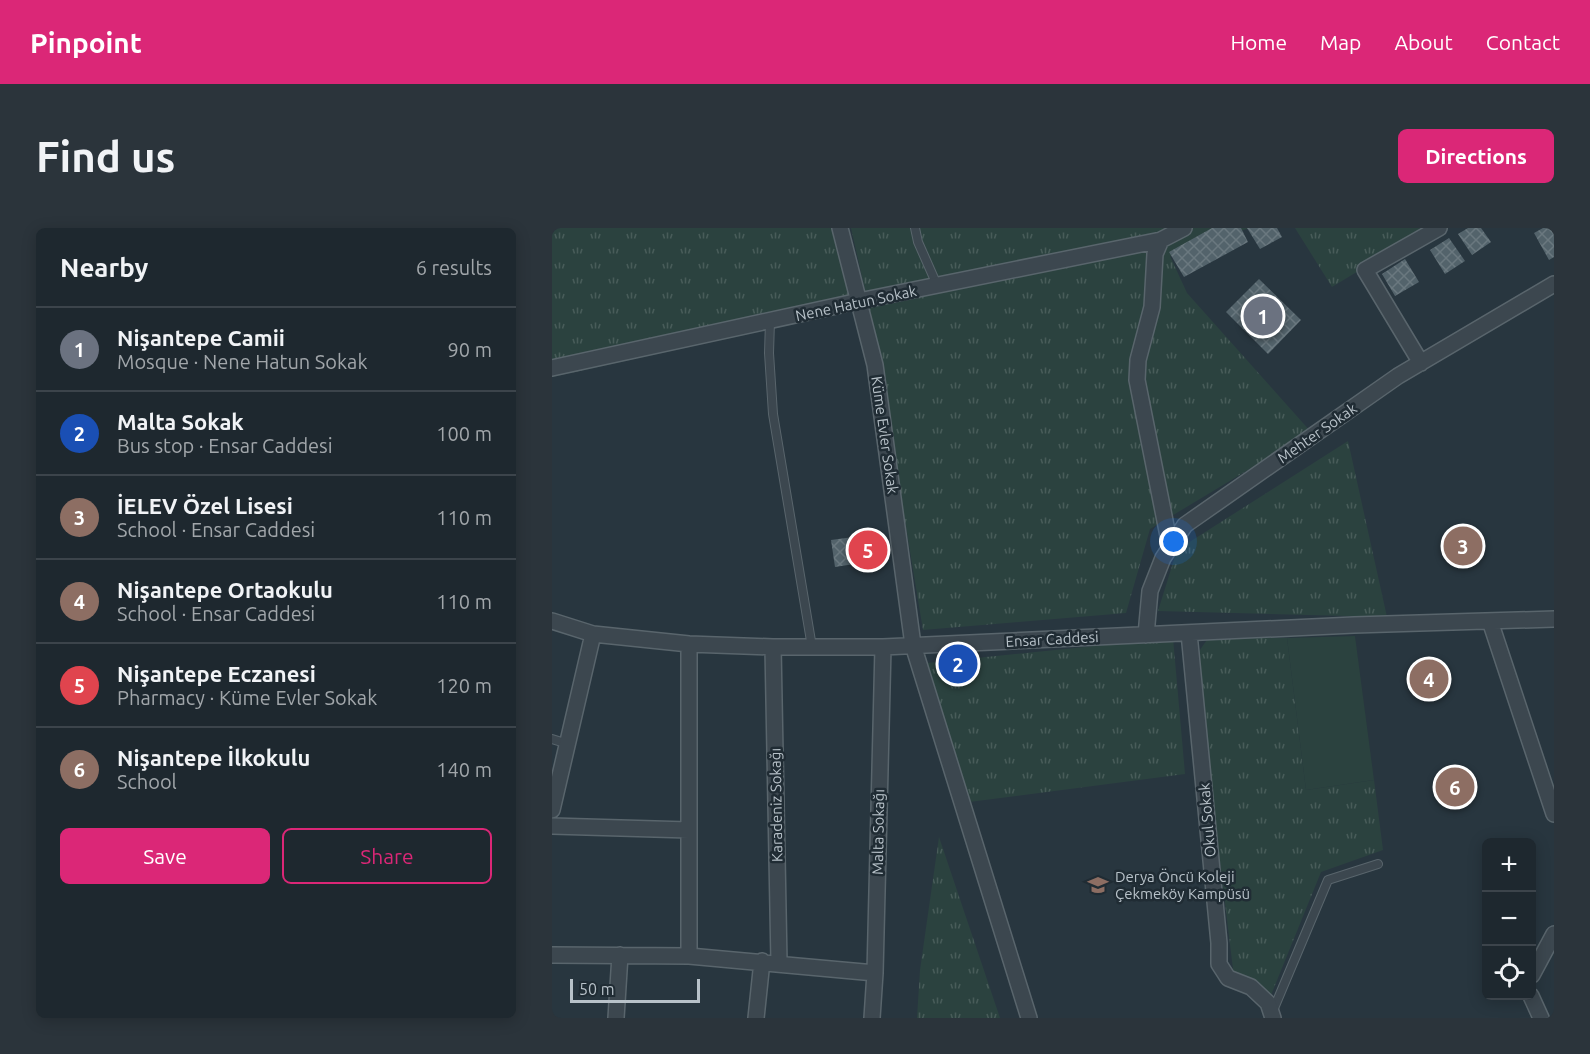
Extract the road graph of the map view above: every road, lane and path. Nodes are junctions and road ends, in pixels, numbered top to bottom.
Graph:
1 (840, 228) edge
2 (915, 228) edge
3 (1184, 228) edge
4 (1439, 228) edge
5 (1161, 240) junction
6 (1554, 284) edge
7 (937, 286) junction
8 (859, 302) junction
9 (770, 321) junction
10 (1421, 363) junction
11 (552, 368) edge
12 (1170, 546) junction
13 (1554, 619) edge
14 (552, 621) edge
15 (1490, 621) junction
16 (1189, 633) junction
17 (593, 634) junction
18 (1146, 634) junction
19 (689, 644) junction
20 (913, 645) junction
21 (883, 646) junction
22 (772, 647) junction
23 (812, 647) junction
24 (552, 739) edge
25 (568, 744) junction
26 (552, 810) edge
27 (1554, 814) edge
28 (552, 826) edge
29 (689, 830) junction
30 (1378, 864) dead end
31 (1554, 934) edge
32 (552, 955) edge
33 (620, 955) junction
34 (689, 956) junction
35 (762, 961) junction
36 (779, 962) junction
37 (1536, 968) edge
38 (875, 973) junction
39 (1533, 1000) edge
40 (1272, 1016) edge
41 (616, 1018) edge
42 (756, 1018) edge
43 (872, 1018) edge
44 (1029, 1018) edge
45 (1541, 1018) edge

1 - 8 street, Küme Evler Sokak
2 - 7 lane
3 - 5 street, Nene Hatun Sokak
4 - 10 street
5 - 7 street, Nene Hatun Sokak
5 - 12 street
6 - 10 street, Mehter Sokak
7 - 8 street, Nene Hatun Sokak
8 - 9 street, Nene Hatun Sokak
8 - 20 street, Küme Evler Sokak
9 - 11 street, Nene Hatun Sokak
9 - 23 lane
10 - 12 street, Mehter Sokak
12 - 18 street, Mehter Sokak
13 - 15 street, Ensar Caddesi
14 - 17 street, Ensar Caddesi
15 - 16 street, Ensar Caddesi
15 - 27 street
16 - 18 street, Ensar Caddesi
16 - 40 street, Okul Sokak
17 - 19 street, Ensar Caddesi
17 - 25 street
18 - 20 street, Ensar Caddesi
19 - 22 street, Ensar Caddesi
19 - 29 street
20 - 21 street, Ensar Caddesi
20 - 44 street, Küme Evler Sokak
21 - 23 street, Ensar Caddesi
21 - 38 street, Malta Sokağı
22 - 23 street, Ensar Caddesi
22 - 36 street, Karadeniz Sokağı
24 - 25 lane
25 - 26 street
28 - 29 street
29 - 34 street
30 - 40 lane
31 - 37 street
32 - 33 street
33 - 34 street
33 - 41 street
34 - 35 street
35 - 36 street
35 - 42 street
36 - 38 street
38 - 43 street, Malta Sokağı
39 - 45 street

